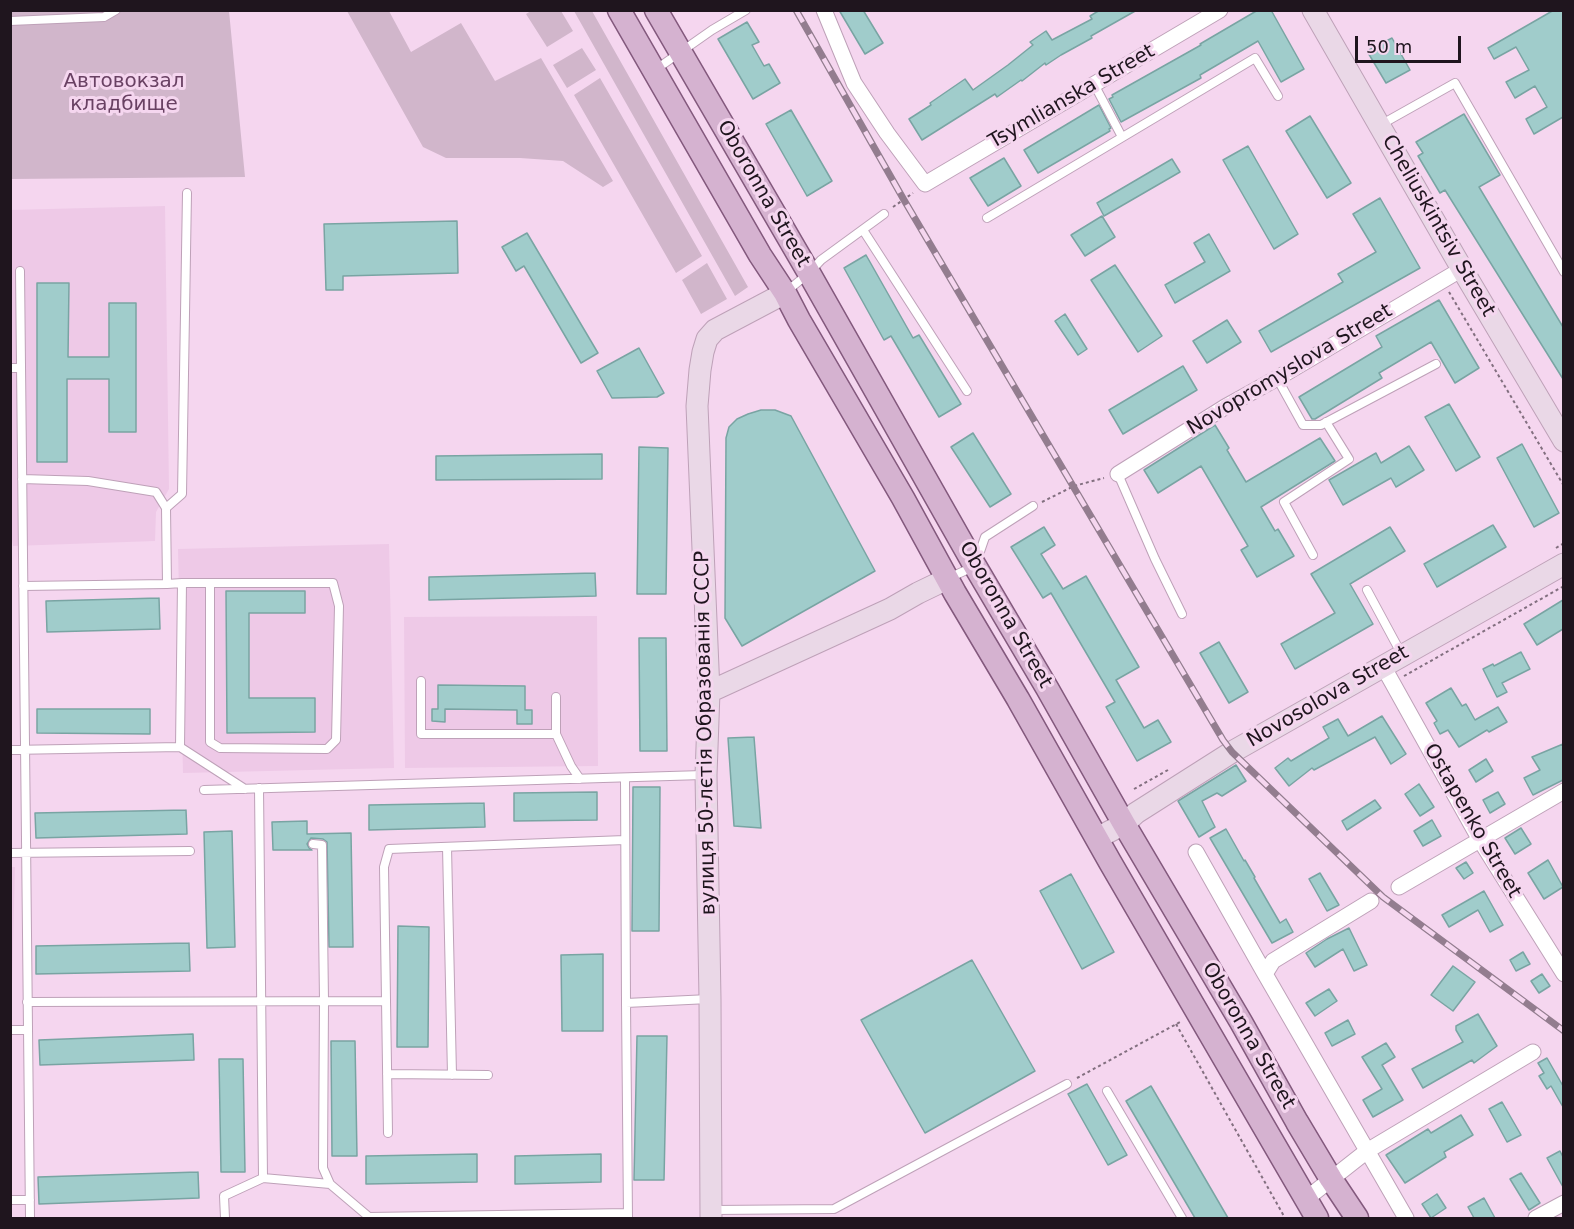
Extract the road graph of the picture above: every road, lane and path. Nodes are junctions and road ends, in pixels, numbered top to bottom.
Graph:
1 (116, 10) edge
2 (619, 10) edge
3 (656, 10) edge
4 (746, 10) edge
5 (824, 10) edge
6 (1220, 10) edge
7 (1313, 10) edge
8 (10, 21) edge
9 (680, 51) junction
10 (653, 70) junction
11 (1094, 84) junction
12 (1278, 96) dead end
13 (1379, 125) junction
14 (1122, 137) junction
15 (925, 184) junction
16 (187, 192) dead end
17 (884, 214) joint
18 (987, 218) dead end
19 (863, 230) junction
20 (1462, 268) junction
21 (20, 271) dead end
22 (1563, 272) edge
23 (809, 273) junction
24 (1442, 280) junction
25 (785, 293) junction
26 (1436, 364) dead end
27 (10, 368) edge
28 (21, 368) junction
29 (1277, 378) junction
30 (967, 391) dead end
31 (1326, 422) junction
32 (1562, 434) edge
33 (1118, 474) junction
34 (22, 479) junction
35 (1563, 486) edge
36 (1033, 506) joint
37 (166, 508) junction
38 (1313, 555) dead end
39 (1563, 564) edge
40 (975, 566) junction
41 (948, 579) junction
42 (182, 583) junction
43 (210, 583) junction
44 (167, 584) junction
45 (23, 586) junction
46 (1563, 586) edge
47 (1367, 590) dead end
48 (1182, 614) dead end
49 (1402, 655) junction
50 (1388, 674) junction
51 (421, 681) dead end
52 (709, 693) junction
53 (556, 697) dead end
54 (556, 734) junction
55 (180, 747) junction
56 (10, 750) edge
57 (25, 750) junction
58 (706, 775) junction
59 (626, 778) junction
60 (580, 779) junction
61 (259, 788) junction
62 (245, 789) junction
63 (204, 790) dead end
64 (1563, 791) edge
65 (1124, 824) junction
66 (1097, 838) junction
67 (626, 840) junction
68 (1480, 840) junction
69 (313, 844) dead end
70 (447, 847) junction
71 (190, 851) dead end
72 (10, 852) edge
73 (26, 852) junction
74 (1196, 852) dead end
75 (1399, 887) dead end
76 (1371, 901) dead end
77 (1265, 974) junction
78 (1563, 975) edge
79 (710, 999) junction
80 (260, 1001) junction
81 (324, 1001) junction
82 (385, 1001) junction
83 (27, 1002) junction
84 (626, 1003) junction
85 (1198, 1012) junction
86 (1176, 1024) junction
87 (10, 1030) edge
88 (28, 1030) junction
89 (1533, 1052) dead end
90 (387, 1074) junction
91 (452, 1075) junction
92 (488, 1075) dead end
93 (1067, 1084) joint
94 (1107, 1091) dead end
95 (388, 1133) dead end
96 (1367, 1151) junction
97 (263, 1178) junction
98 (1331, 1179) junction
99 (330, 1184) junction
100 (1306, 1199) junction
101 (10, 1200) edge
102 (30, 1200) junction
103 (1563, 1203) edge
104 (711, 1214) edge
105 (628, 1216) edge
106 (30, 1218) edge
107 (225, 1218) edge
108 (369, 1218) edge
109 (1182, 1218) edge
110 (1286, 1218) edge
111 (1317, 1218) edge
112 (1357, 1218) edge
113 (1406, 1218) edge
114 (1536, 1218) edge

1 - 8 lane
2 - 10 main road, Oboronna Street
3 - 9 main road, Oboronna Street
4 - 9 lane
5 - 15 street
6 - 11 street, Tsymlianska Street
7 - 13 street, Cheliuskintsiv Street
9 - 10 lane
9 - 23 main road, Oboronna Street
10 - 25 main road, Oboronna Street
11 - 14 lane
11 - 15 street, Tsymlianska Street
12 - 14 lane
13 - 20 street, Cheliuskintsiv Street
13 - 22 lane
14 - 18 lane
15 - 17 path
16 - 37 lane
17 - 19 lane
19 - 23 lane
19 - 30 lane
20 - 24 street, Novopromyslova Street
20 - 32 street, Cheliuskintsiv Street
21 - 28 lane
23 - 25 lane
23 - 40 main road, Oboronna Street
24 - 29 street, Novopromyslova Street
24 - 35 path
25 - 41 main road, Oboronna Street
25 - 52 street, вулиця 50-лєтія Образованія СССР
26 - 31 lane
27 - 28 lane
28 - 34 lane
29 - 31 lane
29 - 33 street, Novopromyslova Street
31 - 38 lane
33 - 36 path
33 - 48 lane
34 - 37 lane
34 - 45 lane
36 - 40 lane
37 - 44 lane
39 - 49 street, Novosolova Street
40 - 41 lane
40 - 65 main road, Oboronna Street
41 - 52 street
41 - 66 main road, Oboronna Street
42 - 43 lane
42 - 44 lane
42 - 55 lane
43 - 43 lane
44 - 45 lane
45 - 57 lane
46 - 50 path
47 - 49 lane
49 - 50 street, Novosolova Street
50 - 65 street, Novosolova Street
50 - 68 street, Ostapenko Street
51 - 54 lane
52 - 58 street, вулиця 50-лєтія Образованія СССР
53 - 54 lane
54 - 60 lane
55 - 57 lane
55 - 62 lane
56 - 57 lane
57 - 73 lane
58 - 59 lane
58 - 79 street, вулиця 50-лєтія Образованія СССР
59 - 60 lane
59 - 67 lane
60 - 61 lane
61 - 62 lane
61 - 80 lane
62 - 63 lane
64 - 68 street
65 - 66 street, Novosolova Street
65 - 98 main road, Oboronna Street
66 - 85 main road, Oboronna Street
67 - 70 lane
67 - 84 lane
68 - 75 street
68 - 78 street, Ostapenko Street
69 - 81 lane
70 - 82 lane
70 - 91 lane
71 - 73 lane
72 - 73 lane
73 - 83 lane
74 - 77 street
76 - 77 street
77 - 96 street
79 - 84 lane
79 - 104 street, вулиця 50-лєтія Образованія СССР
80 - 81 lane
80 - 83 lane
80 - 97 lane
81 - 82 lane
81 - 99 lane
82 - 90 lane
83 - 88 lane
84 - 105 lane
85 - 86 path
85 - 100 main road, Oboronna Street
86 - 93 path
86 - 110 path
87 - 88 lane
88 - 102 lane
89 - 96 street
90 - 91 lane
90 - 95 lane
91 - 92 lane
93 - 104 lane
94 - 109 lane
96 - 98 street
96 - 113 street
97 - 99 lane
97 - 107 lane
98 - 100 street
98 - 112 main road, Oboronna Street
99 - 108 lane
100 - 111 main road, Oboronna Street
101 - 102 lane
102 - 106 lane
103 - 114 street
105 - 108 lane

